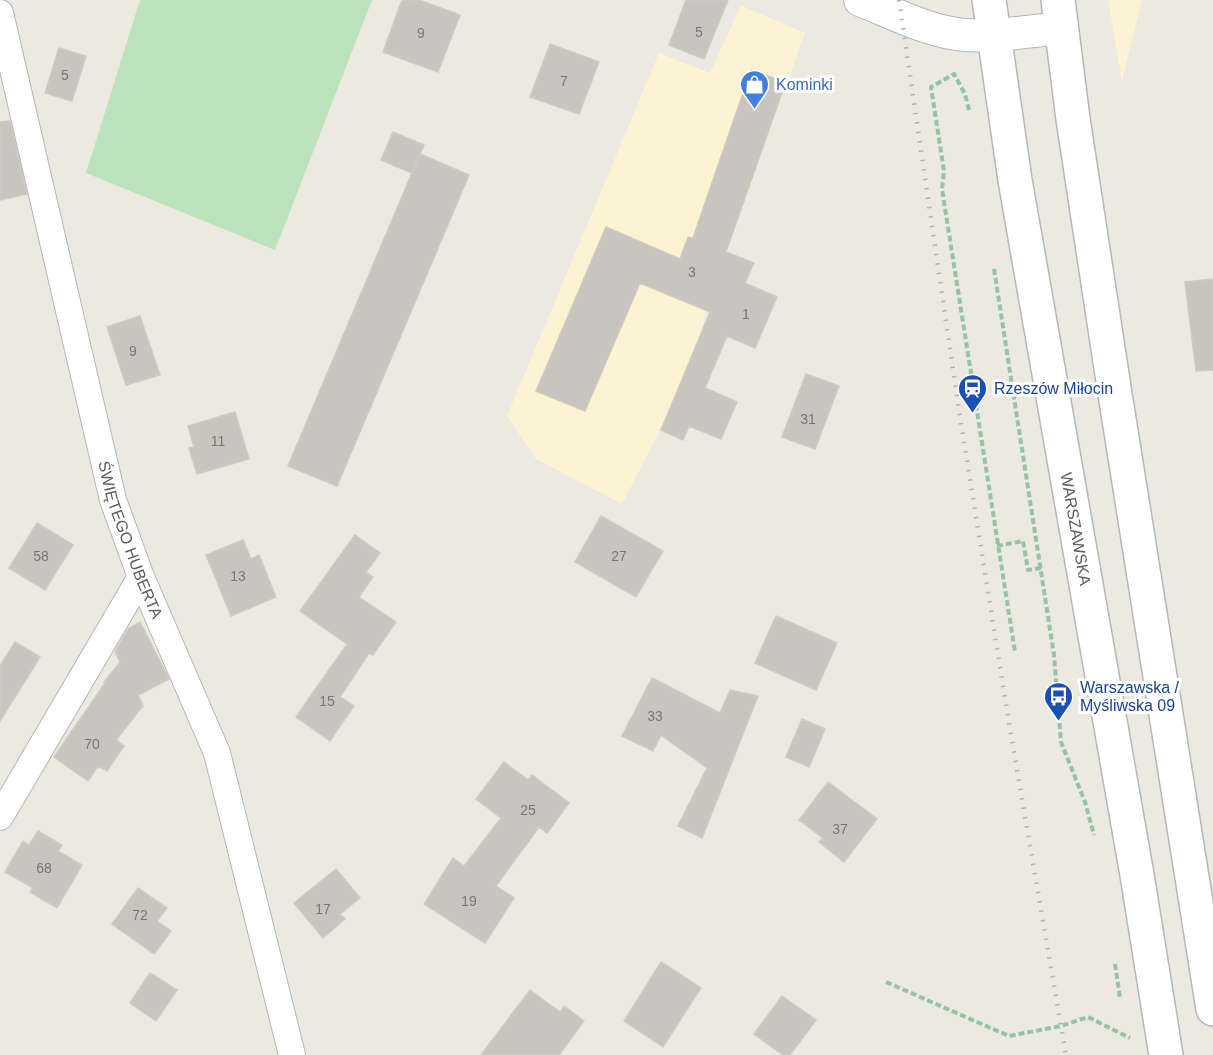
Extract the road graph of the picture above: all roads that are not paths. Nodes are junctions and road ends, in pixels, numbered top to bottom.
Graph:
1 (860, 0) edge
2 (989, 0) edge
3 (0, 13) edge
4 (1060, 14) edge
5 (995, 34) junction
6 (141, 577) junction
7 (0, 817) edge
8 (1213, 1009) edge
9 (1164, 1044) edge
10 (292, 1055) edge

1 - 5 street
2 - 5 main road, WARSZAWSKA
3 - 6 street, ŚWIĘTEGO HUBERTA
4 - 5 street
4 - 8 main road
5 - 9 main road, WARSZAWSKA
6 - 7 street
6 - 10 street, ŚWIĘTEGO HUBERTA

